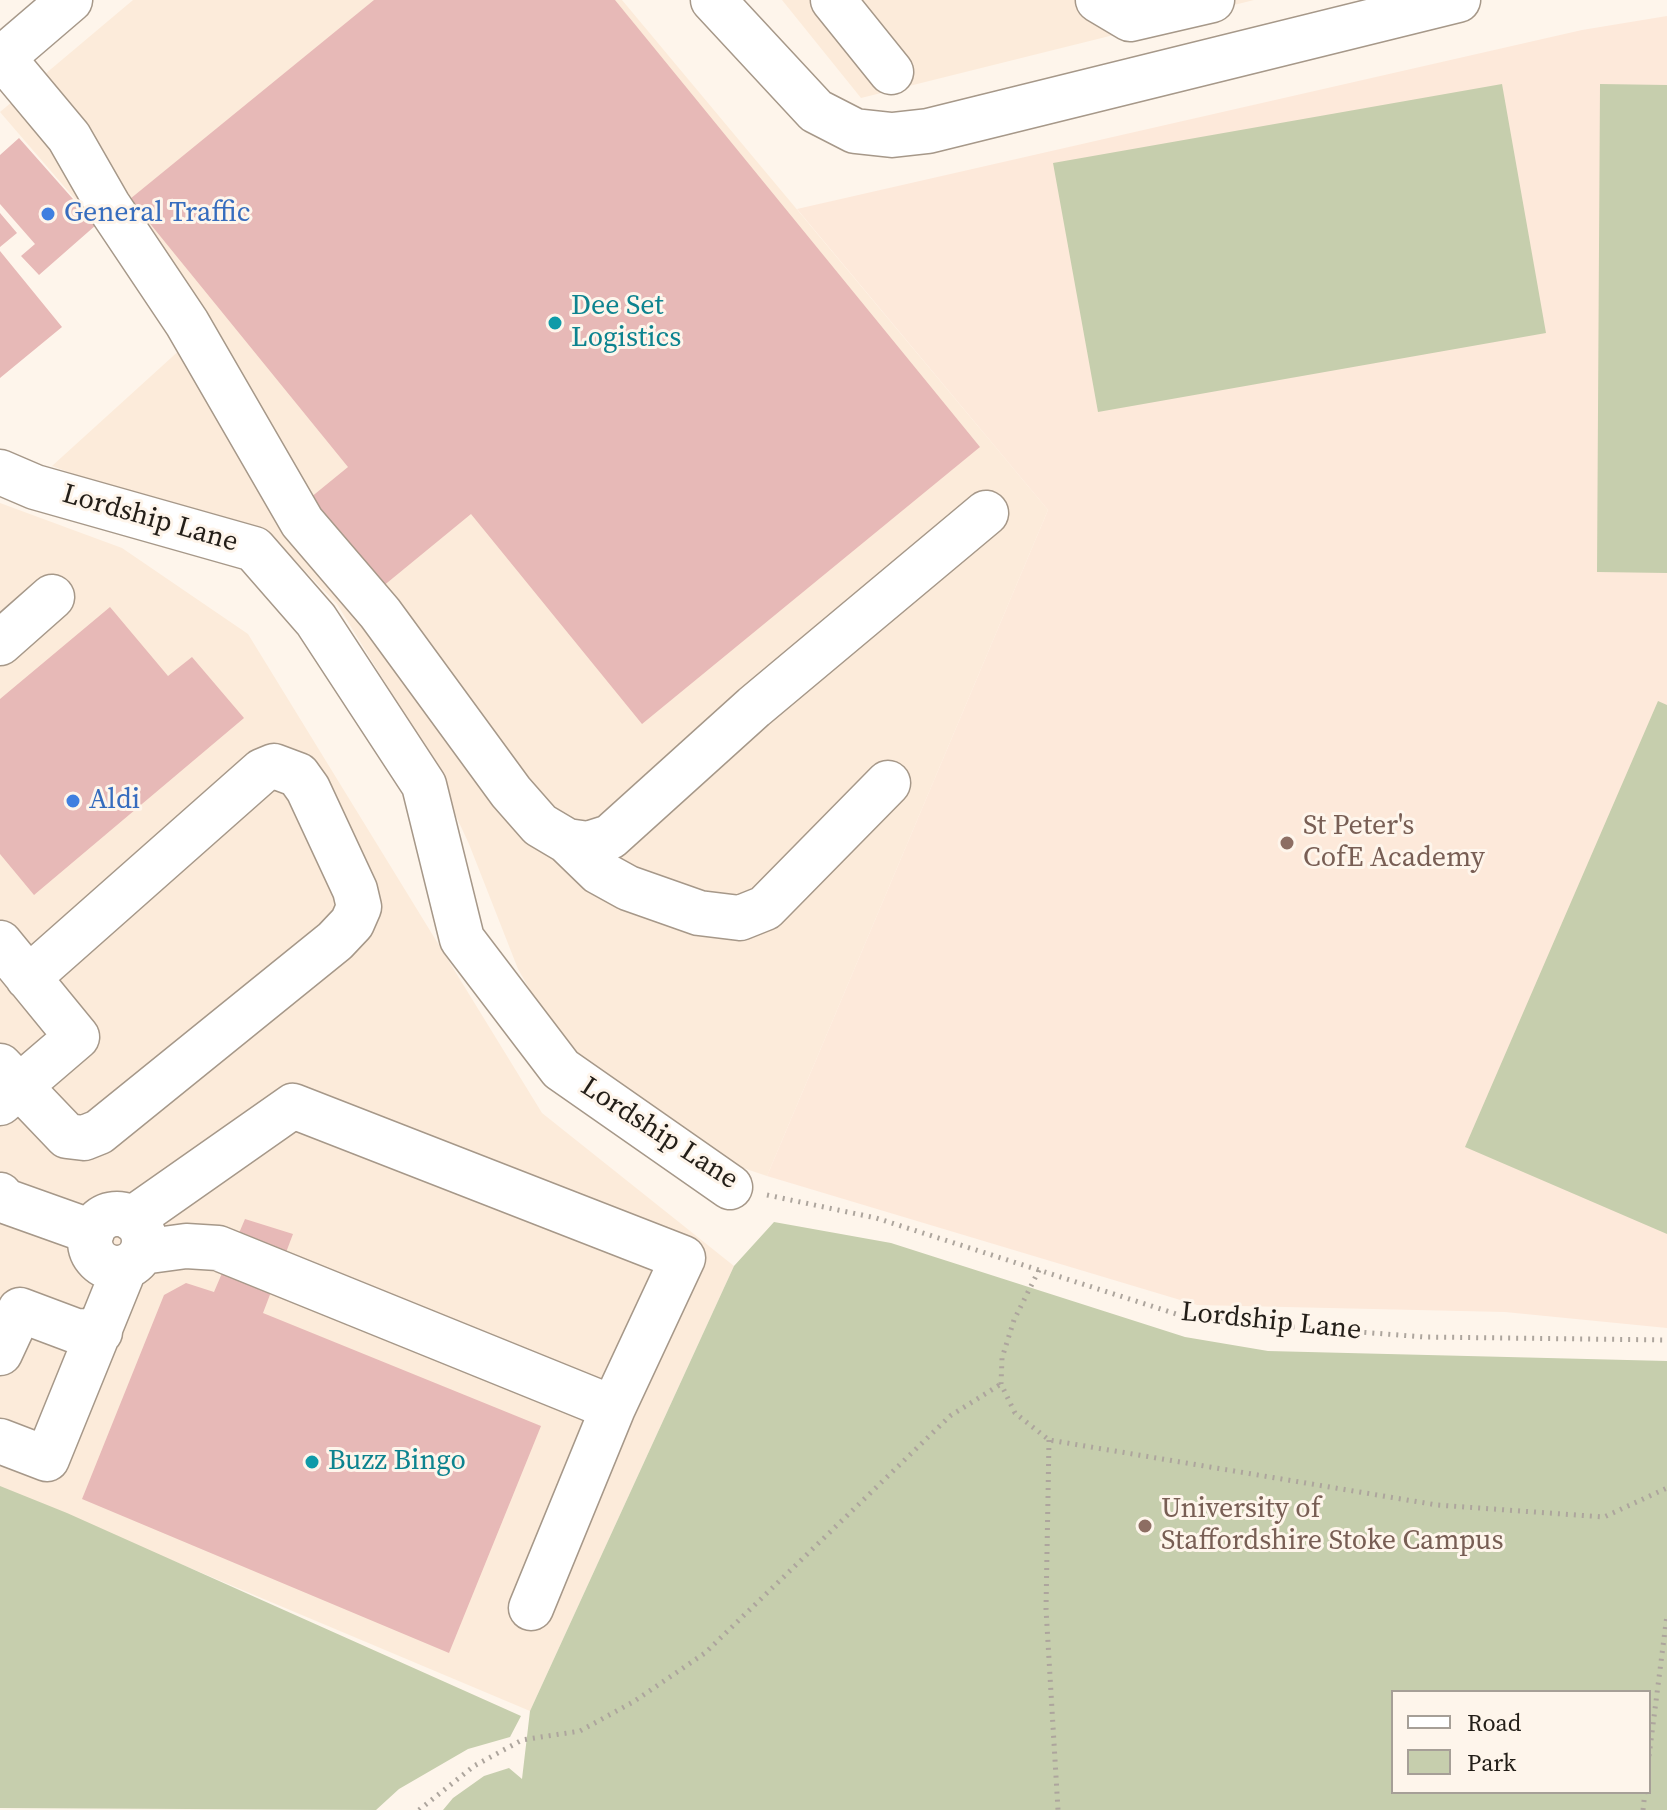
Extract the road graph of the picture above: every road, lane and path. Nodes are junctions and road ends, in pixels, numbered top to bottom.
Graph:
1 (70, 0) edge
2 (713, 0) edge
3 (833, 0) edge
4 (1212, 0) edge
5 (1458, 0) edge
6 (1114, 10) edge
7 (2, 59) edge
8 (891, 72) dead end
9 (0, 472) edge
10 (986, 513) dead end
11 (52, 597) dead end
12 (4, 632) edge
13 (888, 783) dead end
14 (567, 841) junction
15 (0, 943) edge
16 (28, 978) junction
17 (6, 1086) edge
18 (730, 1187) joint
19 (0, 1195) edge
20 (133, 1246) junction
21 (1039, 1270) junction
22 (100, 1332) junction
23 (1667, 1340) edge
24 (0, 1353) edge
25 (1001, 1384) junction
26 (613, 1408) junction
27 (1049, 1440) junction
28 (0, 1441) edge
29 (1667, 1488) edge
30 (531, 1608) dead end
31 (1667, 1615) edge
32 (1651, 1740) edge
33 (419, 1810) edge
34 (1058, 1810) edge

1 - 7 street
2 - 5 street
3 - 8 street
4 - 6 street
7 - 14 street
9 - 18 street, Lordship Lane
10 - 14 street
11 - 12 street
13 - 14 street
15 - 16 street
16 - 17 street
16 - 17 street
18 - 21 path, Lordship Lane
19 - 20 street
20 - 22 street
20 - 26 street
20 - 26 street
21 - 23 path, Lordship Lane
21 - 25 path
22 - 24 street
22 - 28 street
25 - 27 path
25 - 33 path
26 - 30 street
27 - 29 path
27 - 34 path
31 - 32 path

